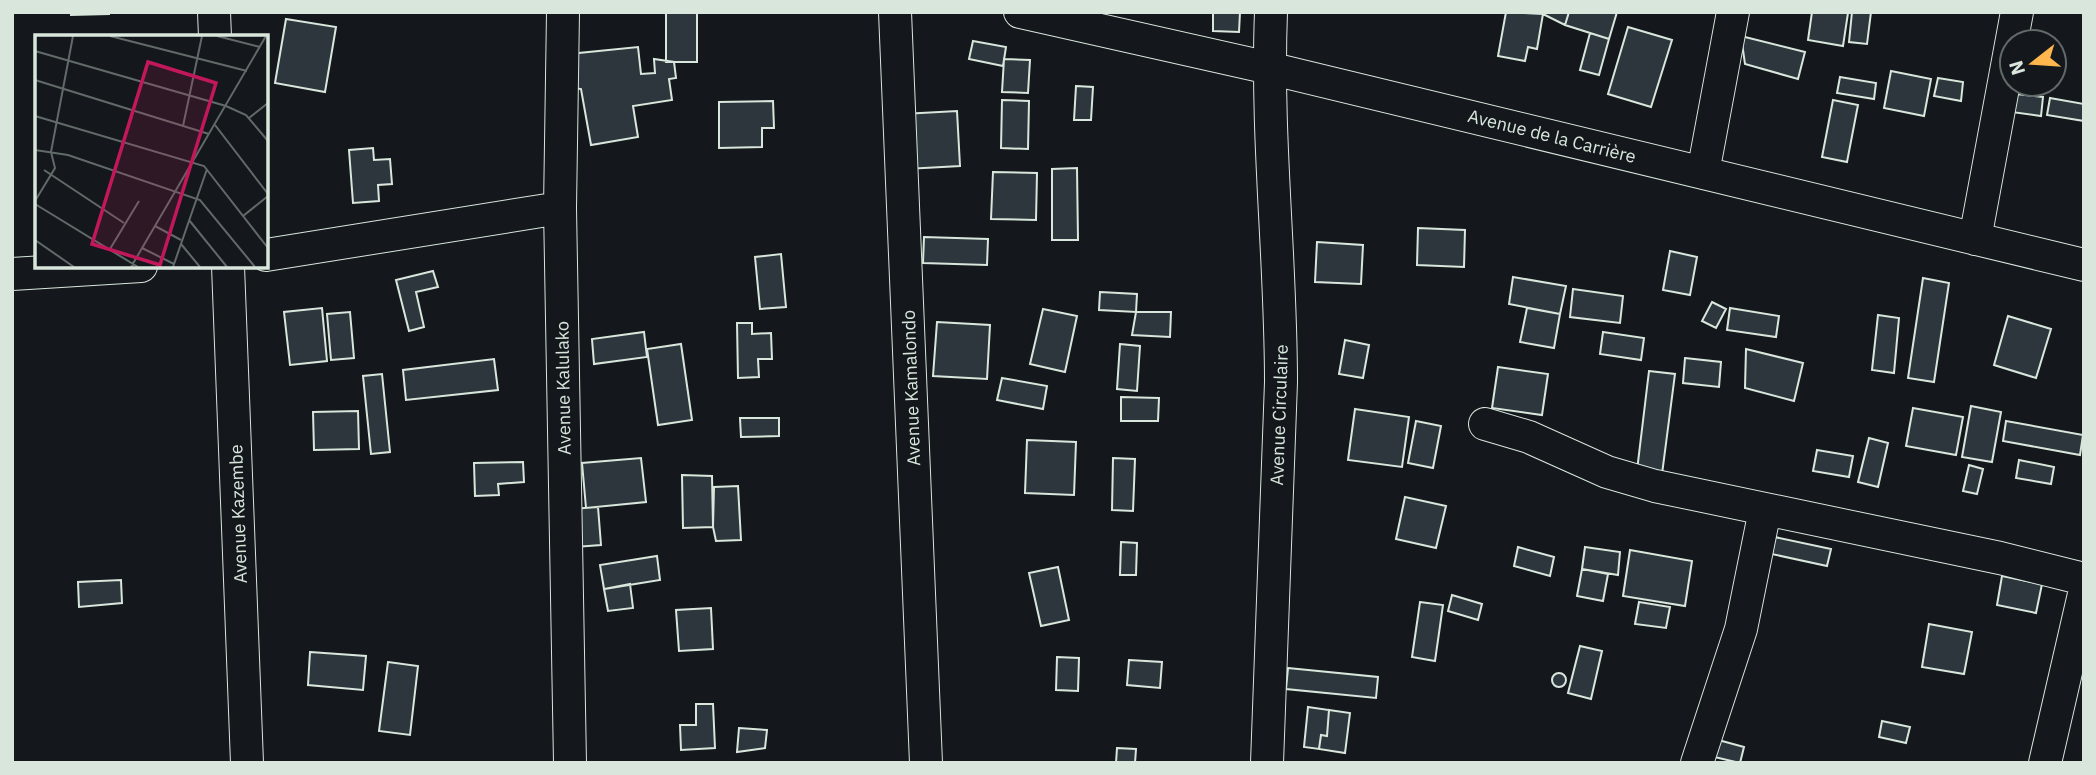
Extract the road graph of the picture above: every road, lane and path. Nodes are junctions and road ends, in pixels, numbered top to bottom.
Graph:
1 (214, 12) edge
2 (564, 12) edge
3 (895, 12) edge
4 (1020, 12) edge
5 (1271, 12) edge
6 (1733, 12) edge
7 (2017, 12) edge
8 (215, 35) edge
9 (1269, 68) junction
10 (1703, 173) junction
11 (560, 208) junction
12 (1975, 239) junction
13 (268, 255) edge
14 (2084, 265) edge
15 (109, 268) edge
16 (228, 268) edge
17 (12, 274) edge
18 (1485, 424) dead end
19 (1765, 510) junction
20 (2084, 579) edge
21 (2084, 594) edge
22 (247, 763) edge
23 (569, 763) edge
24 (926, 763) edge
25 (1267, 763) edge
26 (1697, 763) edge
27 (2045, 763) edge

1 - 8 street
2 - 11 street, Avenue Kalulako
3 - 24 street, Avenue Kamalondo
4 - 9 street, Avenue de la Carrière
5 - 9 street, Avenue Circulaire
6 - 10 street
7 - 12 street
9 - 10 street, Avenue de la Carrière
9 - 25 street, Avenue Circulaire
10 - 12 street, Avenue de la Carrière
11 - 13 street
11 - 23 street, Avenue Kalulako
12 - 14 street, Avenue de la Carrière
15 - 17 street
16 - 22 street, Avenue Kazembe
18 - 19 street
19 - 20 street
19 - 26 street
21 - 27 street

